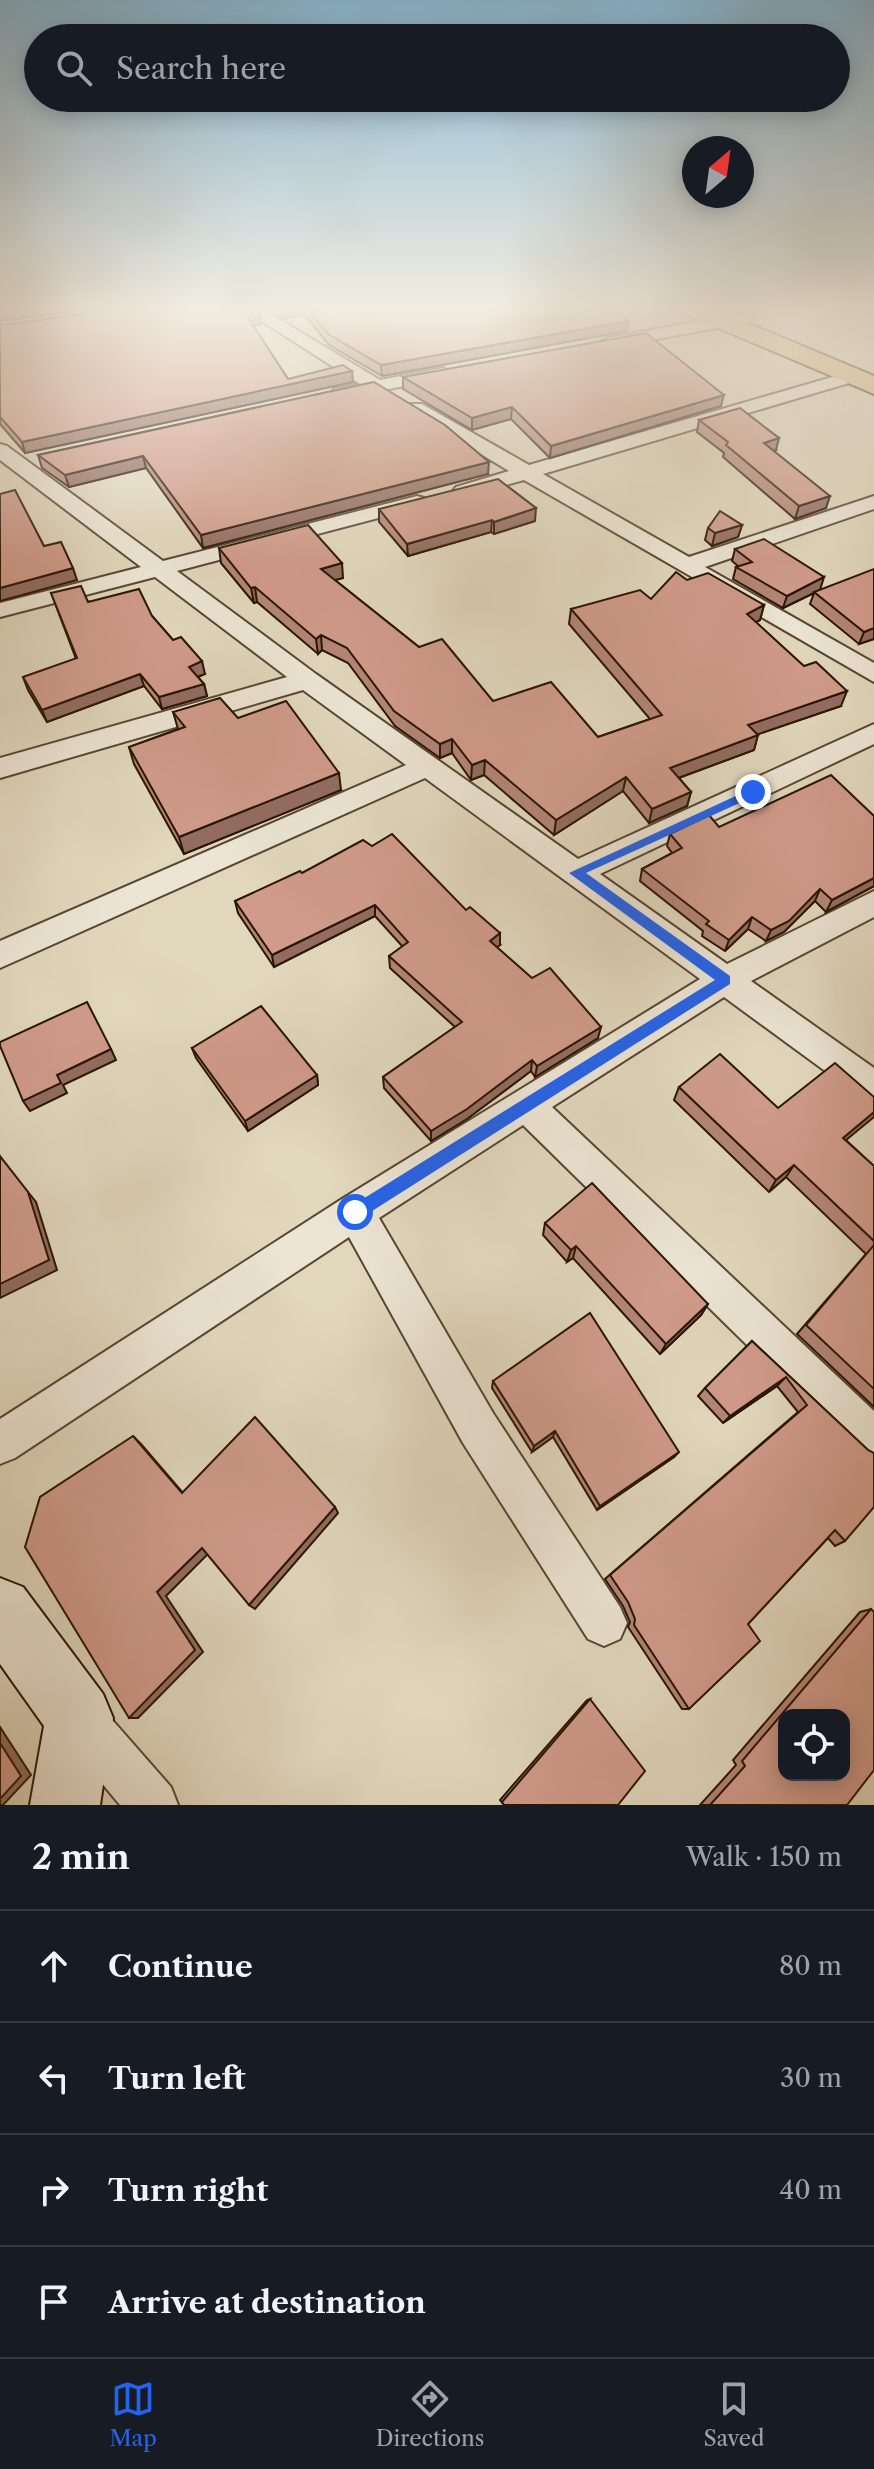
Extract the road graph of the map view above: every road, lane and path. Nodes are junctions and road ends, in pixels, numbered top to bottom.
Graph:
1 (340, 393) edge
2 (390, 393) edge
3 (813, 393) edge
4 (314, 399) edge
5 (50, 457) edge
6 (6, 460) edge
7 (527, 474) junction
8 (874, 502) edge
9 (688, 565) junction
10 (161, 568) junction
11 (0, 610) edge
12 (874, 674) edge
13 (307, 680) junction
14 (874, 733) edge
15 (428, 766) junction
16 (0, 768) edge
17 (575, 873) junction
18 (874, 903) edge
19 (4, 945) edge
20 (725, 980) junction
21 (874, 1087) edge
22 (527, 1106) junction
23 (355, 1212) junction
24 (874, 1440) edge
25 (0, 1443) edge
26 (0, 1610) edge
27 (604, 1623) dead end
28 (79, 1718) junction
29 (65, 1805) edge
30 (153, 1805) edge

1 - 4 street
2 - 7 street
3 - 7 street
5 - 6 street
6 - 10 street
7 - 9 street
7 - 10 street
8 - 9 street
9 - 12 street
10 - 11 street
10 - 13 street
13 - 15 street
13 - 16 street
14 - 17 street
15 - 17 street
15 - 19 street
17 - 20 street
18 - 20 street
20 - 21 street
20 - 22 street
22 - 23 street
22 - 24 street
23 - 25 street
23 - 27 street
26 - 28 street
28 - 29 street
28 - 30 street

